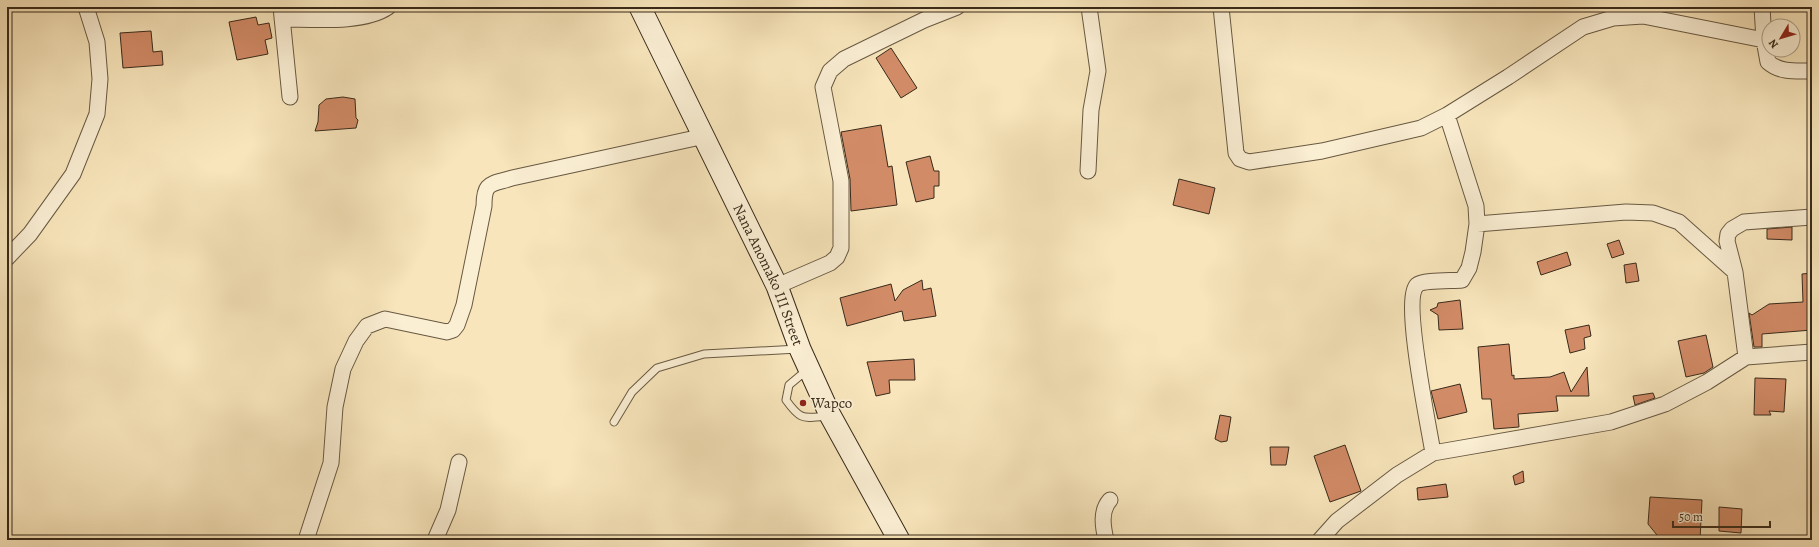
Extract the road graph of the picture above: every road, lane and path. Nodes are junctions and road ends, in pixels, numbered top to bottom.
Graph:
1 (86, 7) edge
2 (388, 7) edge
3 (640, 7) edge
4 (957, 7) edge
5 (1089, 7) edge
6 (1221, 7) edge
7 (1762, 7) edge
8 (282, 13) edge
9 (1763, 18) edge
10 (1761, 39) edge
11 (1767, 58) edge
12 (1812, 71) edge
13 (290, 97) dead end
14 (1447, 115) junction
15 (705, 136) junction
16 (1088, 171) dead end
17 (1812, 217) edge
18 (1477, 224) junction
19 (7, 258) edge
20 (1735, 272) junction
21 (777, 286) junction
22 (800, 349) junction
23 (1812, 352) edge
24 (1746, 357) junction
25 (809, 369) junction
26 (830, 415) junction
27 (614, 422) dead end
28 (1433, 453) junction
29 (459, 462) dead end
30 (1110, 500) dead end
31 (306, 540) edge
32 (435, 540) edge
33 (899, 540) edge
34 (1106, 540) edge
35 (1320, 540) edge

1 - 19 street
2 - 8 street
3 - 15 street, Nana Anomako III Street
4 - 21 street
5 - 16 street
6 - 14 street
7 - 9 street
8 - 13 street
10 - 14 street
11 - 12 street
14 - 18 street
15 - 21 street, Nana Anomako III Street
15 - 31 street
17 - 20 street
18 - 20 street
18 - 28 street
20 - 24 street
21 - 22 street, Nana Anomako III Street
22 - 25 street, Nana Anomako III Street
22 - 27 lane
23 - 24 street
24 - 28 street
25 - 26 street, Nana Anomako III Street
25 - 26 lane
26 - 33 street, Nana Anomako III Street
28 - 35 street
29 - 32 street
30 - 34 street

